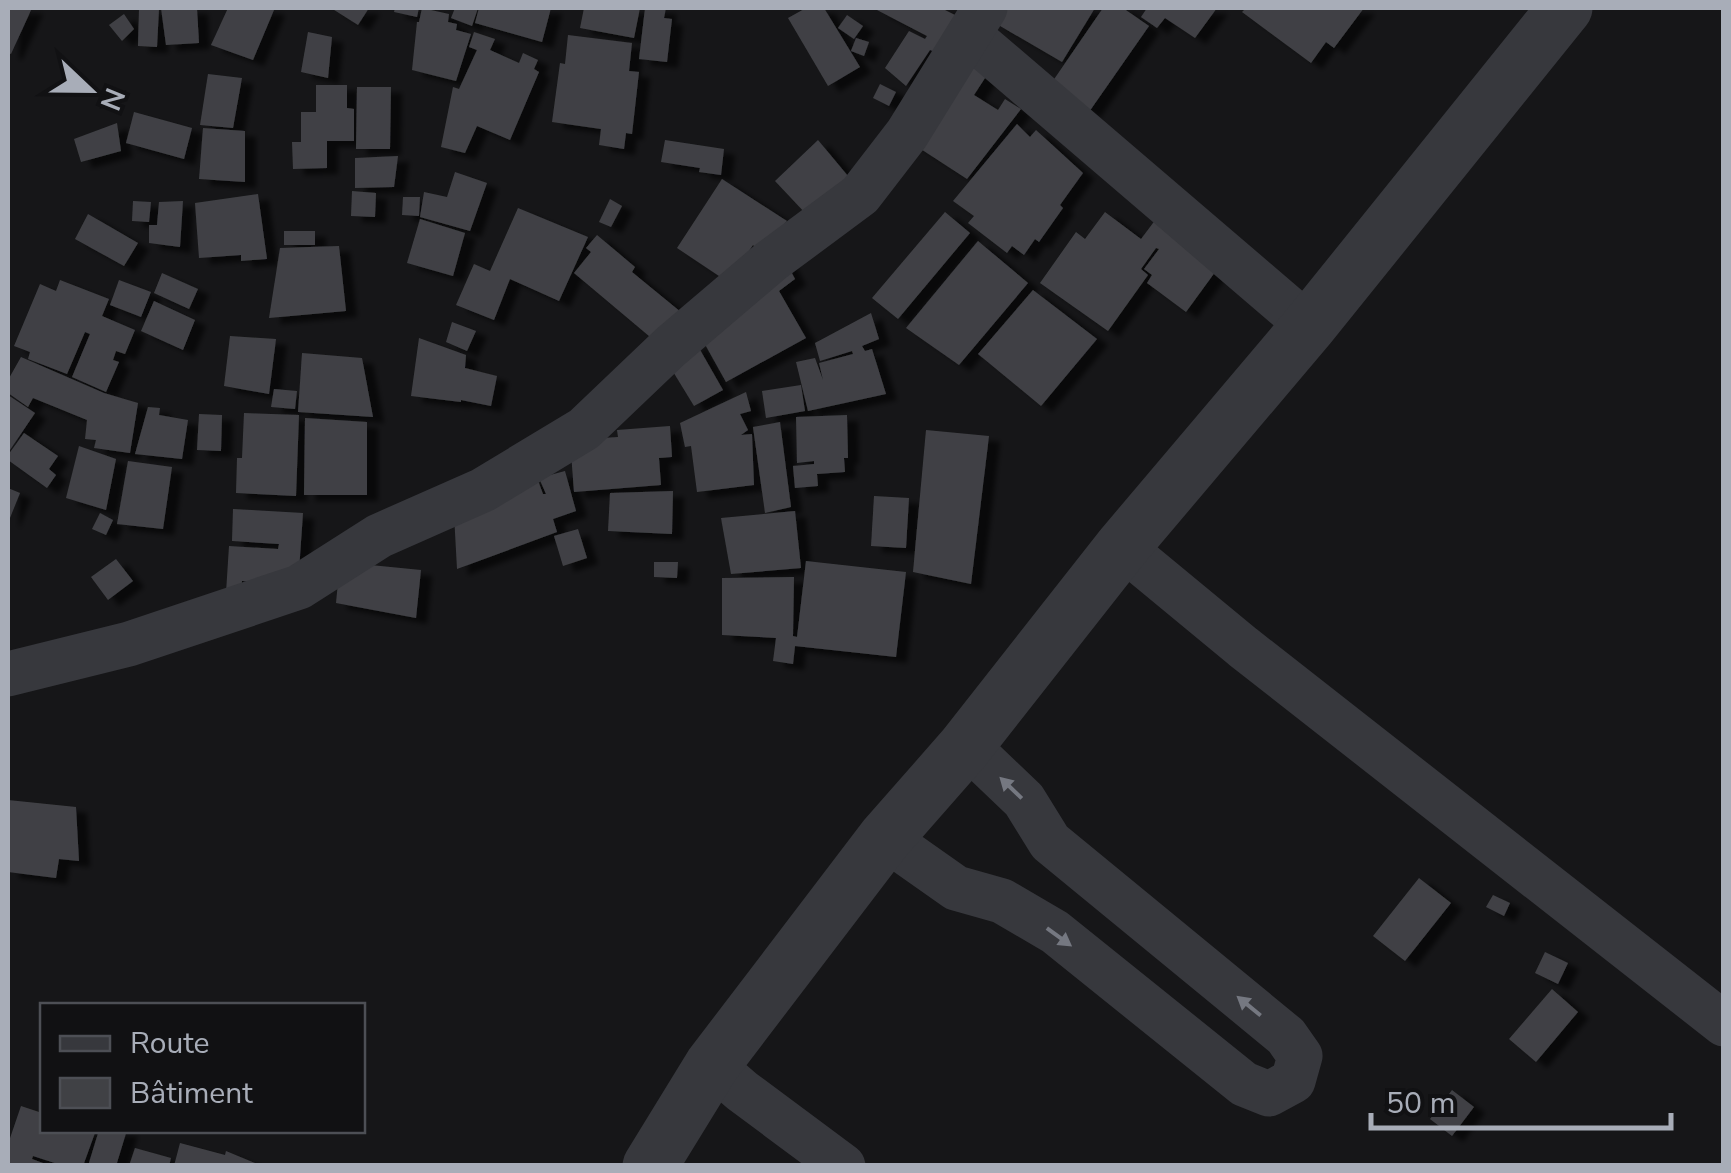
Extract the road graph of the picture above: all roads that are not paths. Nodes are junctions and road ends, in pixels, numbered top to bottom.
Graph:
1 (1565, 8) edge
2 (977, 21) edge
3 (1309, 326) junction
4 (1122, 546) junction
5 (8, 674) edge
6 (964, 748) junction
7 (886, 838) junction
8 (1050, 842) junction
9 (1002, 901) junction
10 (1724, 1024) edge
11 (727, 1078) junction
12 (650, 1166) edge
13 (843, 1166) edge

1 - 3 street
2 - 3 street
2 - 5 street
3 - 4 street
4 - 6 street
4 - 10 street
6 - 7 street
8 -> 6 street
7 - 9 street
7 - 11 street
8 - 9 street
9 -> 8 street
11 - 12 street
11 - 13 street

